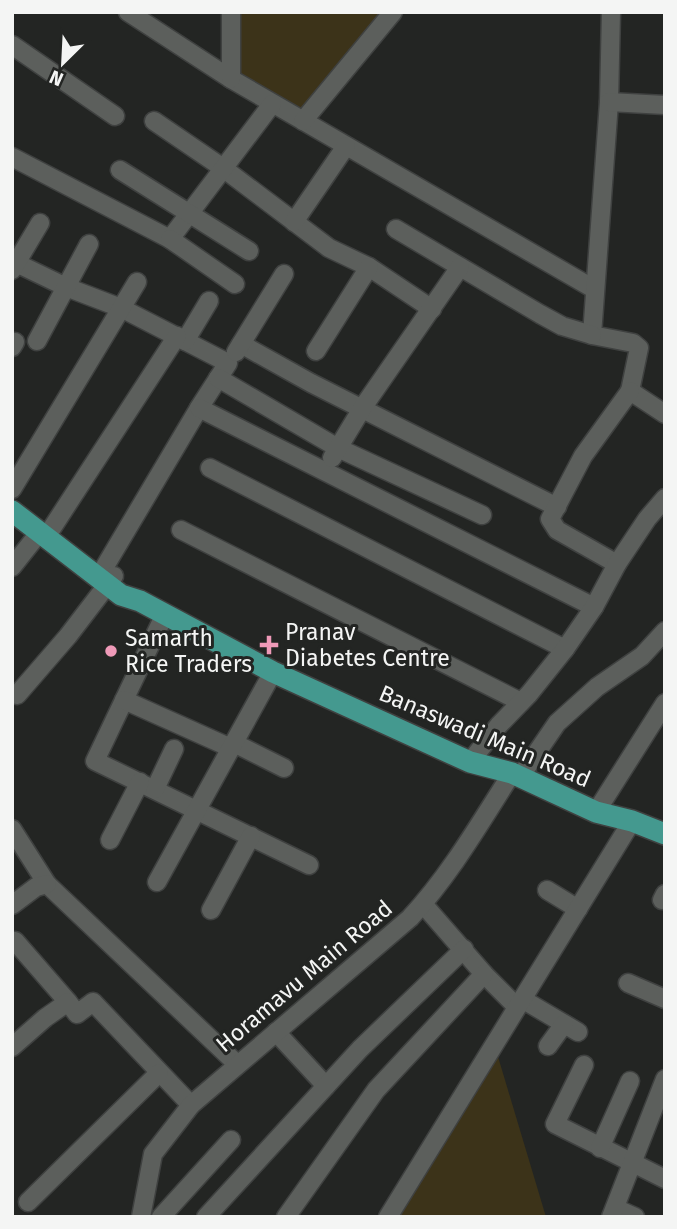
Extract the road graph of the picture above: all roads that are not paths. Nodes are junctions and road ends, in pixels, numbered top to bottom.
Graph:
1 (128, 12) edge
2 (231, 12) edge
3 (393, 12) edge
4 (611, 12) edge
5 (145, 18) edge
6 (12, 45) edge
7 (231, 79) junction
8 (608, 102) junction
9 (272, 104) junction
10 (665, 105) edge
11 (115, 116) dead end
12 (153, 121) dead end
13 (303, 121) junction
14 (346, 146) junction
15 (12, 157) edge
16 (223, 168) junction
17 (120, 170) dead end
18 (188, 212) junction
19 (294, 222) junction
20 (40, 223) dead end
21 (396, 229) dead end
22 (170, 239) junction
23 (89, 244) dead end
24 (249, 251) dead end
25 (14, 265) edge
26 (369, 267) junction
27 (460, 267) junction
28 (284, 274) dead end
29 (137, 282) dead end
30 (235, 284) dead end
31 (66, 287) junction
32 (594, 289) junction
33 (209, 301) dead end
34 (121, 308) junction
35 (432, 309) junction
36 (592, 335) junction
37 (181, 339) junction
38 (37, 341) dead end
39 (241, 344) junction
40 (316, 351) dead end
41 (223, 371) junction
42 (630, 391) junction
43 (363, 407) junction
44 (198, 408) junction
45 (665, 415) edge
46 (338, 448) junction
47 (210, 468) dead end
48 (325, 470) junction
49 (12, 489) edge
50 (12, 496) edge
51 (665, 498) edge
52 (557, 507) junction
53 (12, 511) edge
54 (482, 515) dead end
55 (181, 530) dead end
56 (46, 531) junction
57 (617, 564) junction
58 (12, 567) edge
59 (108, 576) junction
60 (594, 607) junction
61 (165, 614) junction
62 (665, 631) edge
63 (565, 649) junction
64 (273, 672) junction
65 (17, 695) dead end
66 (124, 700) junction
67 (521, 702) junction
68 (665, 703) edge
69 (649, 728) junction
70 (665, 738) edge
71 (232, 745) junction
72 (174, 749) dead end
73 (470, 762) junction
74 (284, 768) dead end
75 (516, 775) junction
76 (147, 786) junction
77 (197, 810) junction
78 (596, 812) junction
79 (632, 821) junction
80 (12, 829) edge
81 (665, 834) edge
82 (251, 836) junction
83 (110, 840) dead end
84 (309, 865) dead end
85 (157, 882) dead end
86 (47, 884) junction
87 (547, 890) dead end
88 (423, 904) junction
89 (12, 905) edge
90 (578, 909) junction
91 (211, 910) dead end
92 (15, 941) dead end
93 (464, 949) junction
94 (484, 974) junction
95 (628, 983) dead end
96 (665, 999) edge
97 (68, 1002) junction
98 (520, 1003) junction
99 (276, 1032) junction
100 (14, 1042) edge
101 (548, 1046) dead end
102 (237, 1064) junction
103 (584, 1065) dead end
104 (159, 1073) junction
105 (665, 1079) edge
106 (630, 1081) dead end
107 (326, 1086) junction
108 (191, 1105) junction
109 (231, 1140) dead end
110 (600, 1148) junction
111 (632, 1163) junction
112 (665, 1179) edge
113 (28, 1202) dead end
114 (613, 1212) edge
115 (141, 1217) edge
116 (161, 1217) edge
117 (206, 1217) edge
118 (286, 1217) edge
119 (387, 1217) edge
120 (635, 1217) edge

1 - 5 street
2 - 7 street
3 - 13 street
4 - 8 street
5 - 7 street
6 - 11 street
7 - 9 street
8 - 10 street
8 - 32 street
9 - 13 street
9 - 16 street
12 - 16 street
13 - 14 street
14 - 19 street
14 - 32 street
15 - 22 street
16 - 18 street
16 - 19 street
17 - 18 street
18 - 22 street
18 - 24 street
19 - 26 street
20 - 25 street
21 - 27 street
22 - 30 street
23 - 31 street
25 - 31 street
26 - 35 street
26 - 40 street
27 - 35 street
27 - 36 street
28 - 39 street
29 - 34 street
31 - 34 street
31 - 38 street
32 - 36 street
33 - 37 street
34 - 37 street
34 - 49 street
35 - 43 street
36 - 42 street
37 - 41 street
37 - 56 street
39 - 41 street
39 - 43 street
41 - 44 street
41 - 46 street
42 - 45 street
42 - 52 street
43 - 46 street
43 - 52 street
44 - 48 street
44 - 59 street
46 - 48 street
46 - 54 street
47 - 63 street
48 - 60 street
50 - 56 main road, Banaswadi Main Road
51 - 57 street
52 - 57 street
53 - 56 main road, Banaswadi Main Road
55 - 67 street
56 - 58 street
56 - 59 main road, Banaswadi Main Road
57 - 60 street
59 - 61 main road, Banaswadi Main Road
59 - 65 street
60 - 63 street
61 - 64 main road, Banaswadi Main Road
61 - 66 street
62 - 75 street, Horamavu Main Road
63 - 67 street
64 - 71 street
64 - 73 main road, Banaswadi Main Road
66 - 71 street
66 - 76 street
67 - 73 street
68 - 69 street
69 - 70 street
69 - 78 street
71 - 74 street
71 - 77 street
72 - 76 street
73 - 75 main road, Banaswadi Main Road
75 - 78 main road, Banaswadi Main Road
75 - 88 street, Horamavu Main Road
76 - 77 street
76 - 83 street
77 - 82 street
77 - 85 street
78 - 79 main road, Banaswadi Main Road
79 - 81 main road, Banaswadi Main Road
79 - 90 street
80 - 86 street
82 - 84 street
82 - 91 street
86 - 89 street
86 - 102 street
87 - 90 street
88 - 93 street
88 - 99 street, Horamavu Main Road
90 - 98 street
92 - 97 street
93 - 94 street
93 - 107 street
94 - 98 street
94 - 118 street
95 - 96 street
97 - 100 street
97 - 104 street
98 - 101 street
98 - 119 street
99 - 102 street, Horamavu Main Road
99 - 107 street
102 - 108 street, Horamavu Main Road
103 - 110 street
104 - 108 street
104 - 113 street
105 - 111 street
106 - 110 street
107 - 117 street
108 - 115 street, Horamavu Main Road
109 - 116 street
110 - 111 street
111 - 112 street
111 - 114 street
114 - 120 street

